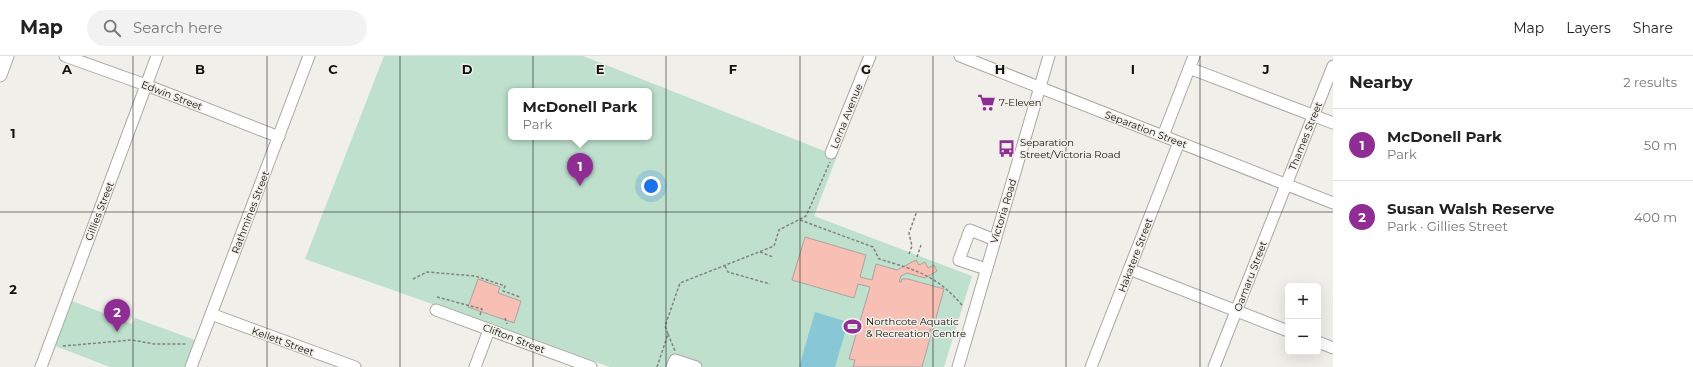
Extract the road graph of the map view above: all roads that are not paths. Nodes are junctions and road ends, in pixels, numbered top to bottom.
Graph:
1 (7, 56) edge
2 (65, 56) edge
3 (157, 56) edge
4 (309, 56) edge
5 (870, 56) edge
6 (960, 56) edge
7 (1049, 56) edge
8 (1194, 56) edge
9 (1333, 66) edge
10 (1190, 68) junction
11 (0, 75) edge
12 (146, 85) junction
13 (1039, 87) junction
14 (1314, 115) junction
15 (1333, 122) edge
16 (1163, 136) junction
17 (279, 137) junction
18 (1179, 142) junction
19 (831, 153) road end
20 (1286, 184) junction
21 (1333, 203) edge
22 (995, 240) junction
23 (986, 269) junction
24 (1130, 269) junction
25 (436, 310) dead end
26 (1236, 311) junction
27 (211, 314) junction
28 (489, 330) junction
29 (1285, 330) edge
30 (1321, 343) edge
31 (1333, 348) edge
32 (335, 364) edge
33 (676, 364) edge
34 (41, 367) edge
35 (191, 367) edge
36 (354, 367) edge
37 (475, 367) edge
38 (591, 367) edge
39 (696, 367) edge
40 (958, 367) edge
41 (1091, 367) edge
42 (1214, 367) edge

1 - 11 main road
2 - 12 street, Edwin Street
3 - 12 street, Gillies Street
4 - 17 street, Rathmines Street
5 - 19 street, Lorna Avenue
6 - 13 street, Separation Street
7 - 13 street, Victoria Road
8 - 10 street
9 - 14 street, Thames Street
10 - 14 street
10 - 16 street
12 - 17 street, Edwin Street
12 - 34 street, Gillies Street
13 - 16 street, Separation Street
13 - 22 street, Victoria Road
14 - 15 street
14 - 20 street, Thames Street
16 - 18 street, Separation Street
17 - 27 street, Rathmines Street
18 - 20 street, Separation Street
18 - 24 street, Hakatere Street
20 - 21 street, Separation Street
20 - 26 street, Oamaru Street
22 - 23 street, Victoria Road
22 - 23 street
23 - 40 street, Victoria Road
24 - 26 street
24 - 41 street, Hakatere Street
25 - 28 street, Clifton Street
26 - 29 street
26 - 42 street, Oamaru Street
27 - 32 street, Kellett Street
27 - 35 street, Rathmines Street
28 - 37 street
28 - 38 street, Clifton Street
30 - 31 street
32 - 36 street, Kellett Street
33 - 39 street

